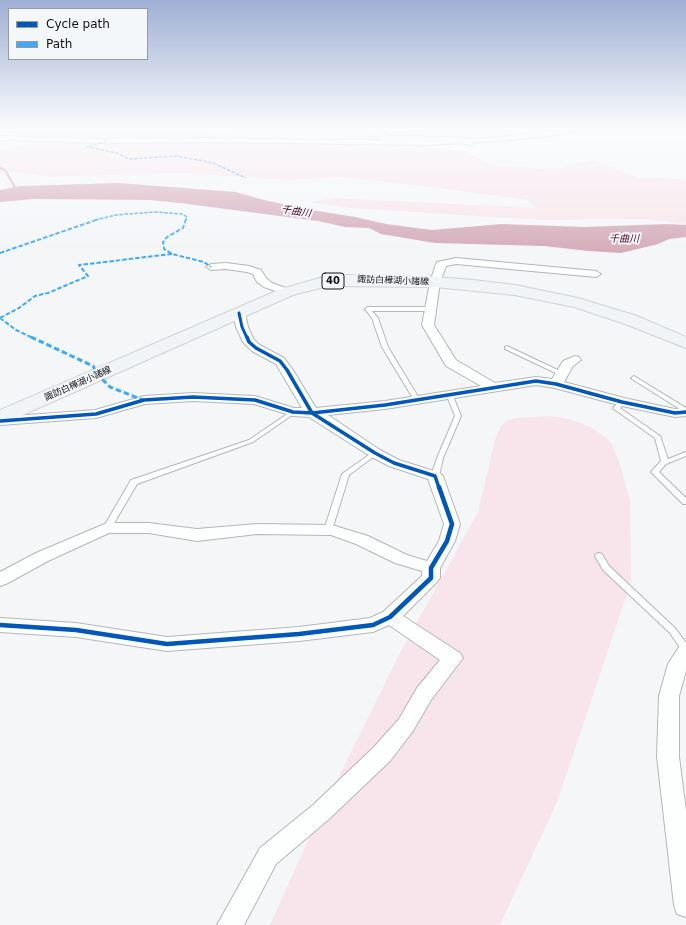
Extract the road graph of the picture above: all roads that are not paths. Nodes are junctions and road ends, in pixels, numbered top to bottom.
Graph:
1 (211, 267) dead end
2 (596, 274) dead end
3 (435, 282) junction
4 (287, 292) junction
5 (431, 310) junction
6 (239, 313) junction
7 (686, 343) edge
8 (507, 348) dead end
9 (575, 360) dead end
10 (634, 378) dead end
11 (559, 379) junction
12 (492, 387) junction
13 (450, 396) junction
14 (417, 400) junction
15 (622, 402) junction
16 (293, 412) junction
17 (686, 412) edge
18 (312, 413) junction
19 (0, 420) edge
20 (375, 453) junction
21 (686, 454) edge
22 (663, 463) junction
23 (434, 476) junction
24 (686, 502) edge
25 (107, 528) junction
26 (328, 530) junction
27 (599, 556) dead end
28 (431, 568) junction
29 (0, 580) edge
30 (390, 617) junction
31 (0, 626) edge
32 (686, 651) edge
33 (686, 905) edge
34 (230, 925) edge

1 - 4 street
2 - 3 street
3 - 4 main road, 諏訪白樺湖小諸線 / 40
3 - 5 street
3 - 7 main road, 諏訪白樺湖小諸線 / 40
4 - 6 main road, 諏訪白樺湖小諸線 / 40
5 - 12 street
5 - 14 lane
6 - 18 street
6 - 19 main road, 諏訪白樺湖小諸線 / 40
8 - 11 lane
9 - 11 street
10 - 17 lane
11 - 12 street
11 - 15 street
12 - 13 street
13 - 14 street
13 - 23 lane
14 - 18 street
15 - 17 street
15 - 22 lane
16 - 18 street
16 - 19 street
16 - 25 lane
18 - 20 street
20 - 23 street
20 - 26 lane
21 - 22 lane
22 - 24 lane
23 - 28 street
25 - 26 street
25 - 29 street
26 - 28 street
27 - 32 lane
28 - 30 street
30 - 31 street
30 - 34 street
32 - 33 street

